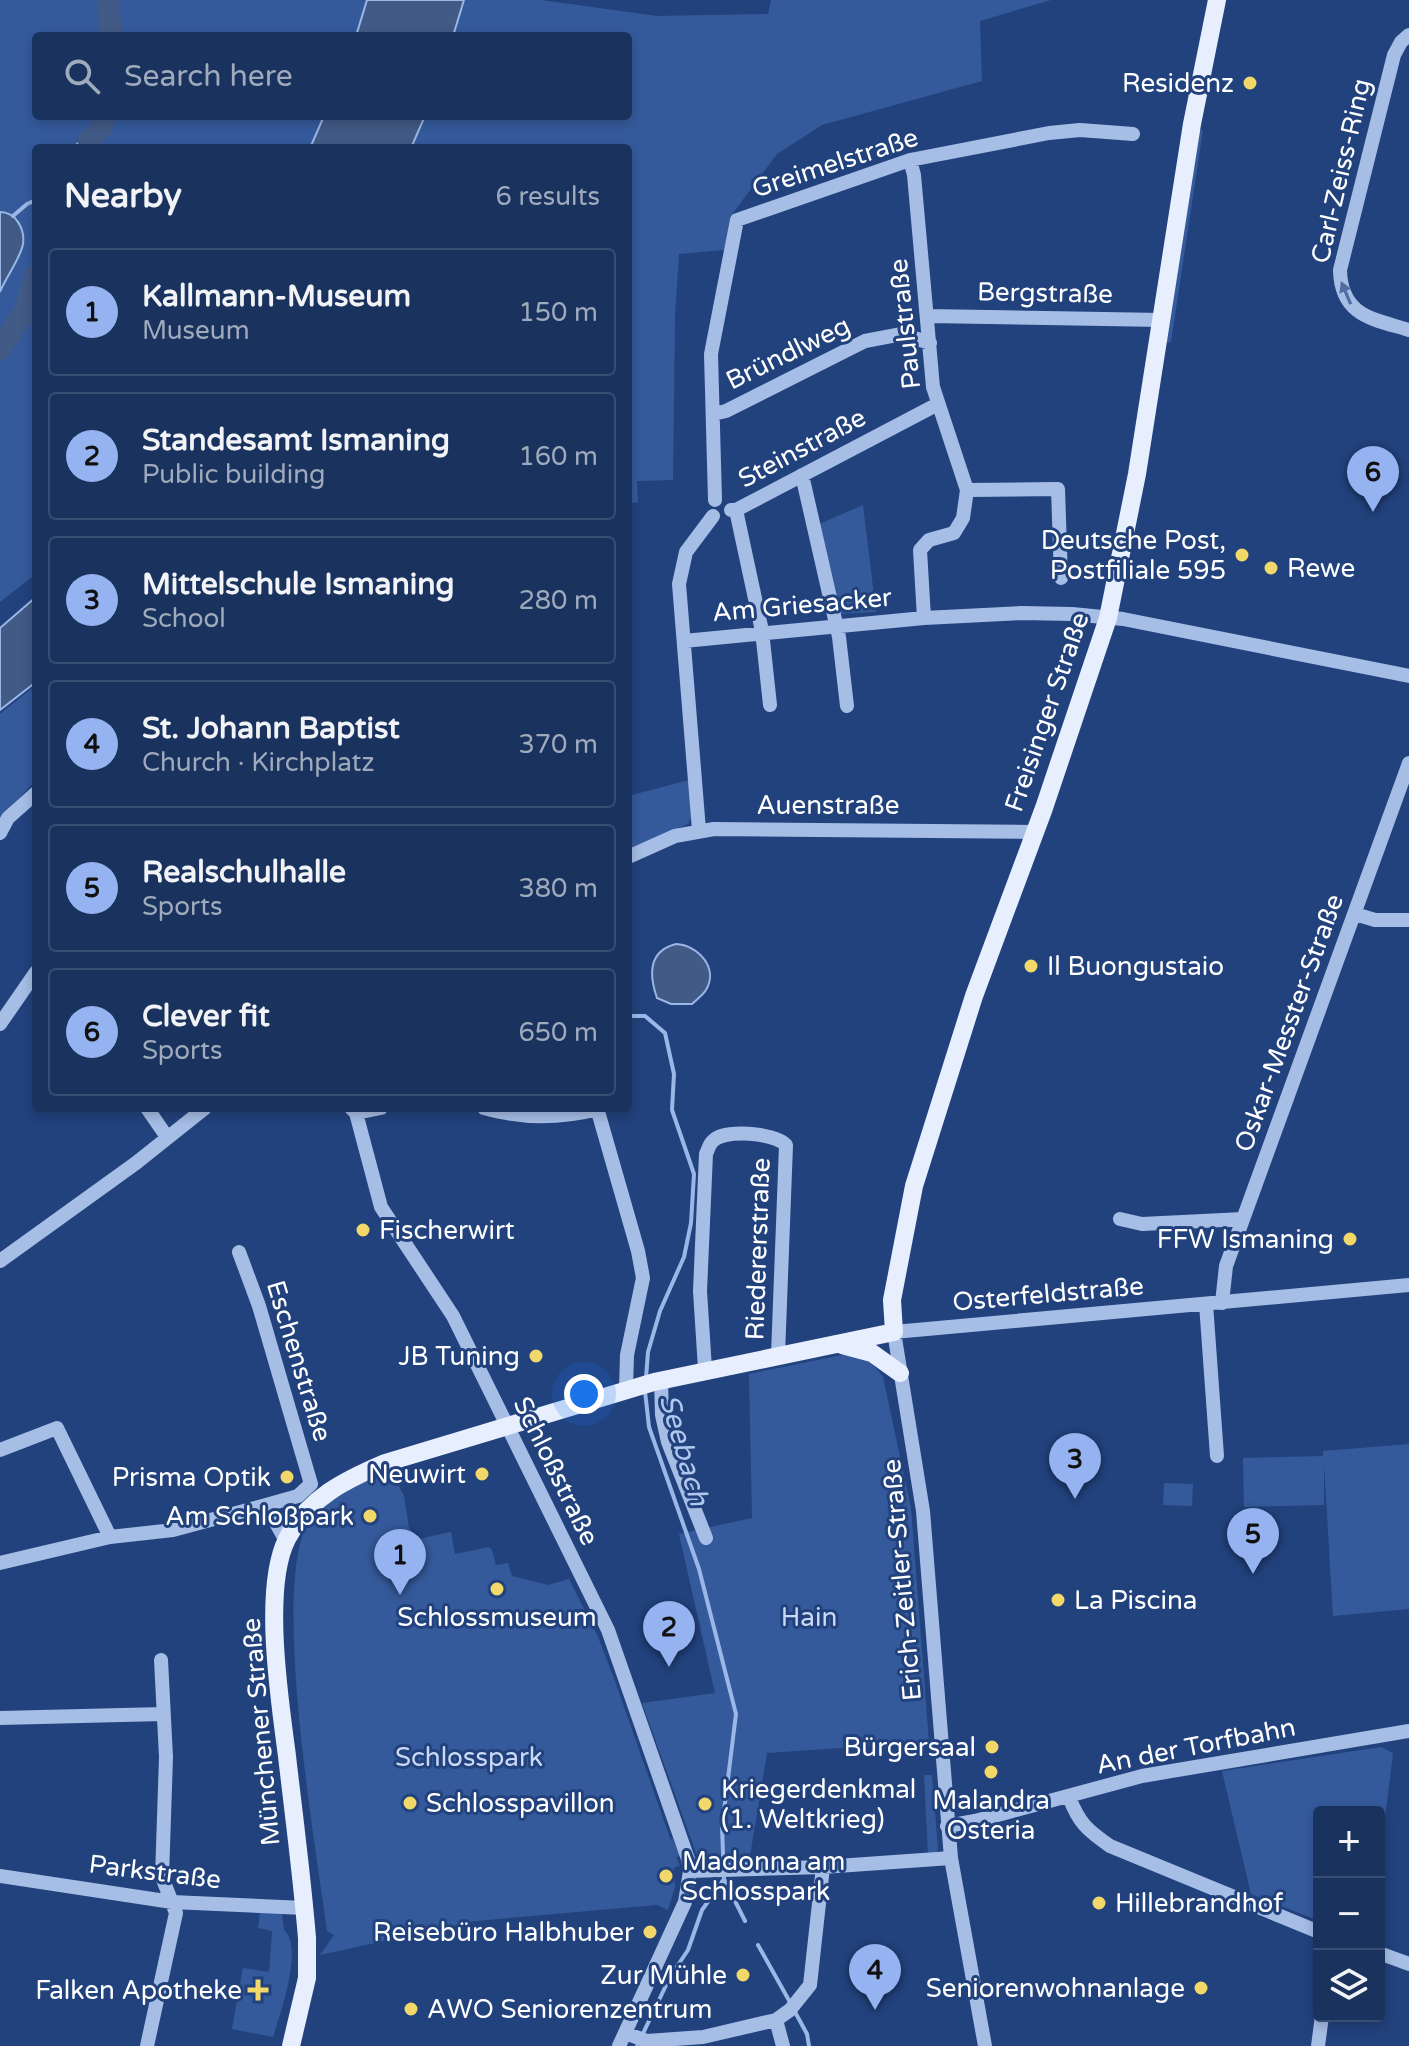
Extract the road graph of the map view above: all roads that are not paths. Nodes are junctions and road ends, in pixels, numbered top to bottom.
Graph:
1 (1217, 0) edge
2 (1409, 35) edge
3 (1133, 134) dead end
4 (910, 160) junction
5 (928, 316) junction
6 (1162, 320) junction
7 (1409, 330) edge
8 (930, 343) junction
9 (938, 404) junction
10 (713, 414) junction
11 (802, 475) junction
12 (967, 490) junction
13 (715, 500) junction
14 (734, 510) junction
15 (713, 516) junction
16 (1061, 578) dead end
17 (924, 618) junction
18 (1108, 618) junction
19 (835, 627) junction
20 (762, 631) junction
21 (684, 641) junction
22 (1409, 676) edge
23 (770, 705) dead end
24 (847, 706) dead end
25 (1409, 763) edge
26 (32, 797) edge
27 (699, 830) junction
28 (1034, 832) junction
29 (0, 833) edge
30 (632, 855) edge
31 (1355, 914) junction
32 (1409, 920) edge
33 (32, 978) edge
34 (0, 1024) edge
35 (150, 1112) edge
36 (200, 1112) edge
37 (354, 1112) edge
38 (497, 1112) edge
39 (587, 1112) edge
40 (599, 1112) edge
41 (167, 1137) junction
42 (1120, 1219) dead end
43 (1243, 1219) junction
44 (239, 1252) dead end
45 (0, 1261) edge
46 (1409, 1285) edge
47 (1222, 1303) junction
48 (1206, 1304) junction
49 (894, 1332) junction
50 (836, 1343) junction
51 (778, 1355) junction
52 (705, 1369) junction
53 (900, 1373) junction
54 (644, 1384) junction
55 (507, 1428) junction
56 (0, 1450) edge
57 (1217, 1456) dead end
58 (320, 1487) junction
59 (266, 1505) junction
60 (110, 1537) junction
61 (706, 1538) dead end
62 (286, 1541) junction
63 (0, 1563) edge
64 (161, 1660) dead end
65 (163, 1714) junction
66 (0, 1718) edge
67 (1409, 1731) edge
68 (1069, 1797) junction
69 (947, 1826) junction
70 (951, 1858) junction
71 (823, 1867) junction
72 (696, 1871) junction
73 (0, 1876) edge
74 (172, 1902) junction
75 (305, 1908) junction
76 (1313, 1930) edge
77 (1385, 1955) edge
78 (1409, 1964) edge
79 (776, 2020) junction
80 (1321, 2022) edge
81 (630, 2038) edge
82 (147, 2046) edge
83 (291, 2046) edge
84 (783, 2046) edge
85 (985, 2046) edge
86 (1318, 2046) edge

1 - 6 main road, Freisinger Straße
7 -> 2 street, Carl-Zeiss-Ring
3 - 4 street, Greimelstraße
4 - 5 street, Paulstraße
4 - 10 street, Greimelstraße
5 - 6 street, Bergstraße
5 - 8 street, Paulstraße
6 - 18 main road, Freisinger Straße
8 - 9 street, Paulstraße
8 - 10 street, Bründlweg
9 - 11 street, Steinstraße
9 - 12 street, Paulstraße
10 - 13 street, Greimelstraße
11 - 14 street, Steinstraße
11 - 19 street
12 - 16 street
12 - 17 street, Am Griesacker
13 - 14 street
13 - 15 street
14 - 15 street
14 - 20 street
15 - 21 street
17 - 18 street, Am Griesacker
17 - 19 street, Am Griesacker
18 - 22 street, Am Griesacker
18 - 28 main road, Freisinger Straße
19 - 20 street, Am Griesacker
19 - 24 street
20 - 21 street, Am Griesacker
20 - 23 street
21 - 27 street
25 - 31 street, Oskar-Messter-Straße
26 - 29 street
27 - 28 street, Auenstraße
27 - 30 street, Auenstraße
28 - 49 main road, Freisinger Straße
31 - 32 street
31 - 43 street, Oskar-Messter-Straße
33 - 34 street
35 - 41 street
36 - 41 street
37 - 55 street, Schloßstraße
38 - 39 street
40 - 54 street
41 - 45 street
42 - 43 street
43 - 47 street, Oskar-Messter-Straße
44 - 58 street, Eschenstraße
46 - 47 street, Osterfeldstraße
47 - 48 street, Osterfeldstraße
48 - 49 street, Osterfeldstraße
48 - 57 street
49 - 50 main road, Münchener Straße
49 - 53 street, Erich-Zeitler-Straße
50 - 51 main road, Münchener Straße
50 - 53 main road
51 - 52 main road, Münchener Straße
51 - 52 street, Riedererstraße
52 - 54 main road, Münchener Straße
53 - 69 street, Erich-Zeitler-Straße
54 - 55 main road, Münchener Straße
54 - 61 street
55 - 58 main road, Münchener Straße
55 - 72 street, Schloßstraße
56 - 60 street
58 - 59 street
58 - 62 main road, Münchener Straße
59 - 60 street
59 - 62 street
60 - 63 street
62 - 75 main road, Münchener Straße
64 - 65 street
65 - 66 street
65 - 74 street
67 - 68 street, An der Torfbahn
68 - 69 street, An der Torfbahn
68 - 76 street
69 - 70 street, Erich-Zeitler-Straße
70 - 71 street
70 - 85 street, Erich-Zeitler-Straße
71 - 72 street
71 - 79 street
72 - 81 street
73 - 74 street, Parkstraße
74 - 75 street, Parkstraße
74 - 82 street
75 - 83 main road, Münchener Straße
77 - 78 street
79 - 81 street
79 - 84 street
80 - 86 street

